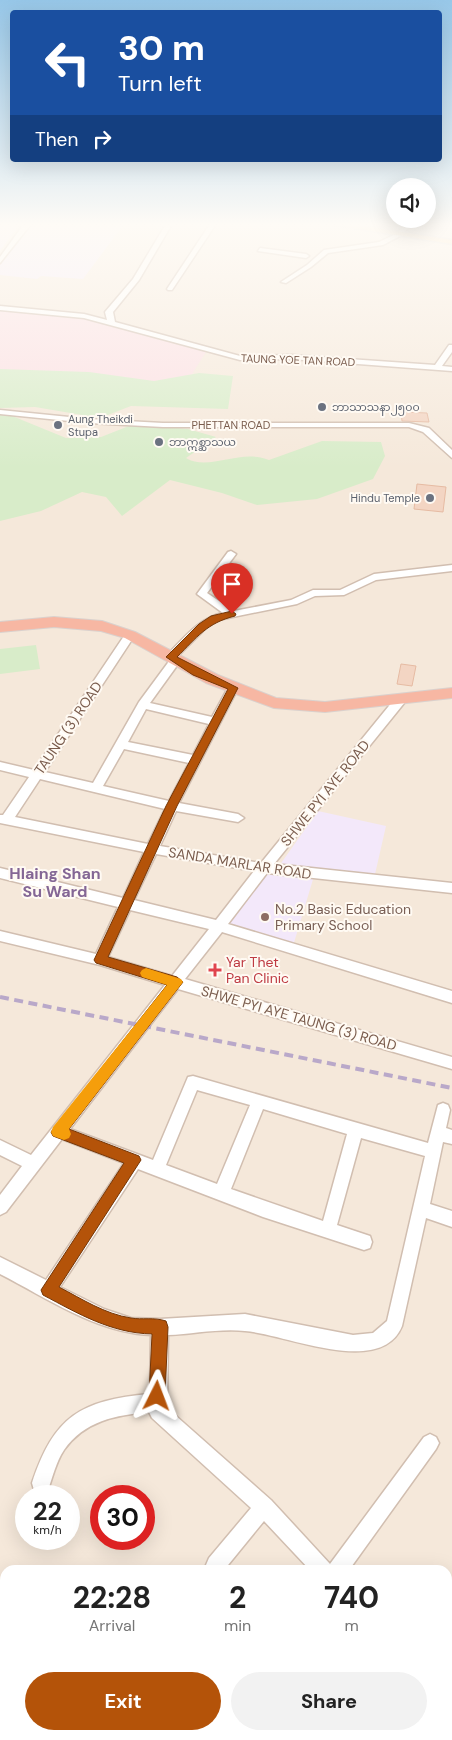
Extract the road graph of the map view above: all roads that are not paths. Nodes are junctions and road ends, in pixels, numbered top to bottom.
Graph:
1 (115, 305) edge
2 (0, 308) edge
3 (109, 312) junction
4 (94, 318) junction
5 (112, 325) junction
6 (452, 348) edge
7 (437, 368) junction
8 (452, 369) edge
9 (0, 412) edge
10 (452, 455) edge
11 (230, 554) dead end
12 (452, 568) edge
13 (232, 614) junction
14 (0, 627) edge
15 (130, 636) junction
16 (174, 659) junction
17 (233, 688) junction
18 (452, 693) edge
19 (401, 699) junction
20 (143, 705) junction
21 (216, 722) junction
22 (122, 745) junction
23 (196, 760) junction
24 (0, 766) edge
25 (37, 775) junction
26 (96, 788) junction
27 (172, 806) junction
28 (238, 818) dead end
29 (3, 820) edge
30 (152, 849) junction
31 (264, 868) junction
32 (0, 873) edge
33 (452, 888) edge
34 (127, 902) junction
35 (220, 926) junction
36 (0, 936) edge
37 (100, 960) junction
38 (177, 982) junction
39 (452, 997) edge
40 (452, 1063) edge
41 (259, 1101) junction
42 (443, 1110) dead end
43 (356, 1128) junction
44 (58, 1132) junction
45 (445, 1135) edge
46 (0, 1148) edge
47 (434, 1152) junction
48 (134, 1160) junction
49 (34, 1164) junction
50 (157, 1169) junction
51 (222, 1194) junction
52 (0, 1207) edge
53 (422, 1209) junction
54 (452, 1219) edge
55 (328, 1230) junction
56 (364, 1242) dead end
57 (0, 1265) edge
58 (48, 1290) junction
59 (160, 1327) junction
60 (157, 1402) junction
61 (430, 1443) dead end
62 (41, 1483) dead end
63 (264, 1507) junction
64 (216, 1565) dead end
65 (318, 1565) edge
66 (341, 1565) edge

1 - 3 street
2 - 4 street, TAUNG YOE TAN ROAD
3 - 4 street
3 - 5 street
4 - 5 street, TAUNG YOE TAN ROAD
5 - 7 street, TAUNG YOE TAN ROAD
6 - 7 street
7 - 8 street, TAUNG YOE TAN ROAD
9 - 10 street, PHETTAN ROAD
11 - 13 street
12 - 13 street
13 - 16 street
14 - 15 highway
15 - 16 highway
15 - 25 street, TAUNG (3) ROAD
16 - 17 highway
16 - 20 street
17 - 19 highway
17 - 21 street
18 - 19 highway
19 - 31 street, SHWE PYI AYE ROAD
20 - 21 street
20 - 22 street
21 - 23 street
22 - 23 street
22 - 26 street
23 - 27 street
24 - 25 street
25 - 26 street
25 - 29 street, TAUNG (3) ROAD
26 - 27 street
27 - 28 street
27 - 30 street
29 - 30 street, SANDA MARLAR ROAD
30 - 31 street, SANDA MARLAR ROAD
30 - 34 street
31 - 33 street, SANDA MARLAR ROAD
31 - 35 street, SHWE PYI AYE ROAD
32 - 34 street
34 - 35 street
34 - 37 street
35 - 38 street, SHWE PYI AYE ROAD
35 - 39 street
36 - 37 street, SHWE PYI AYE TAUNG (3) ROAD
37 - 38 street, SHWE PYI AYE TAUNG (3) ROAD
38 - 40 street, SHWE PYI AYE TAUNG (3) ROAD
38 - 44 street, SHWE PYI AYE ROAD
41 - 43 street
41 - 50 street
41 - 51 street
42 - 45 street
43 - 47 street
43 - 55 street
44 - 48 street
44 - 49 street, SHWE PYI AYE ROAD
45 - 47 street
46 - 49 street
47 - 53 street
48 - 50 street
48 - 58 street
49 - 52 street, SHWE PYI AYE ROAD
50 - 51 street
51 - 55 street
53 - 54 street
53 - 59 street
55 - 56 street
57 - 58 street
58 - 59 street
59 - 60 street
60 - 62 street
60 - 63 street
61 - 66 street
63 - 64 street
63 - 65 street

